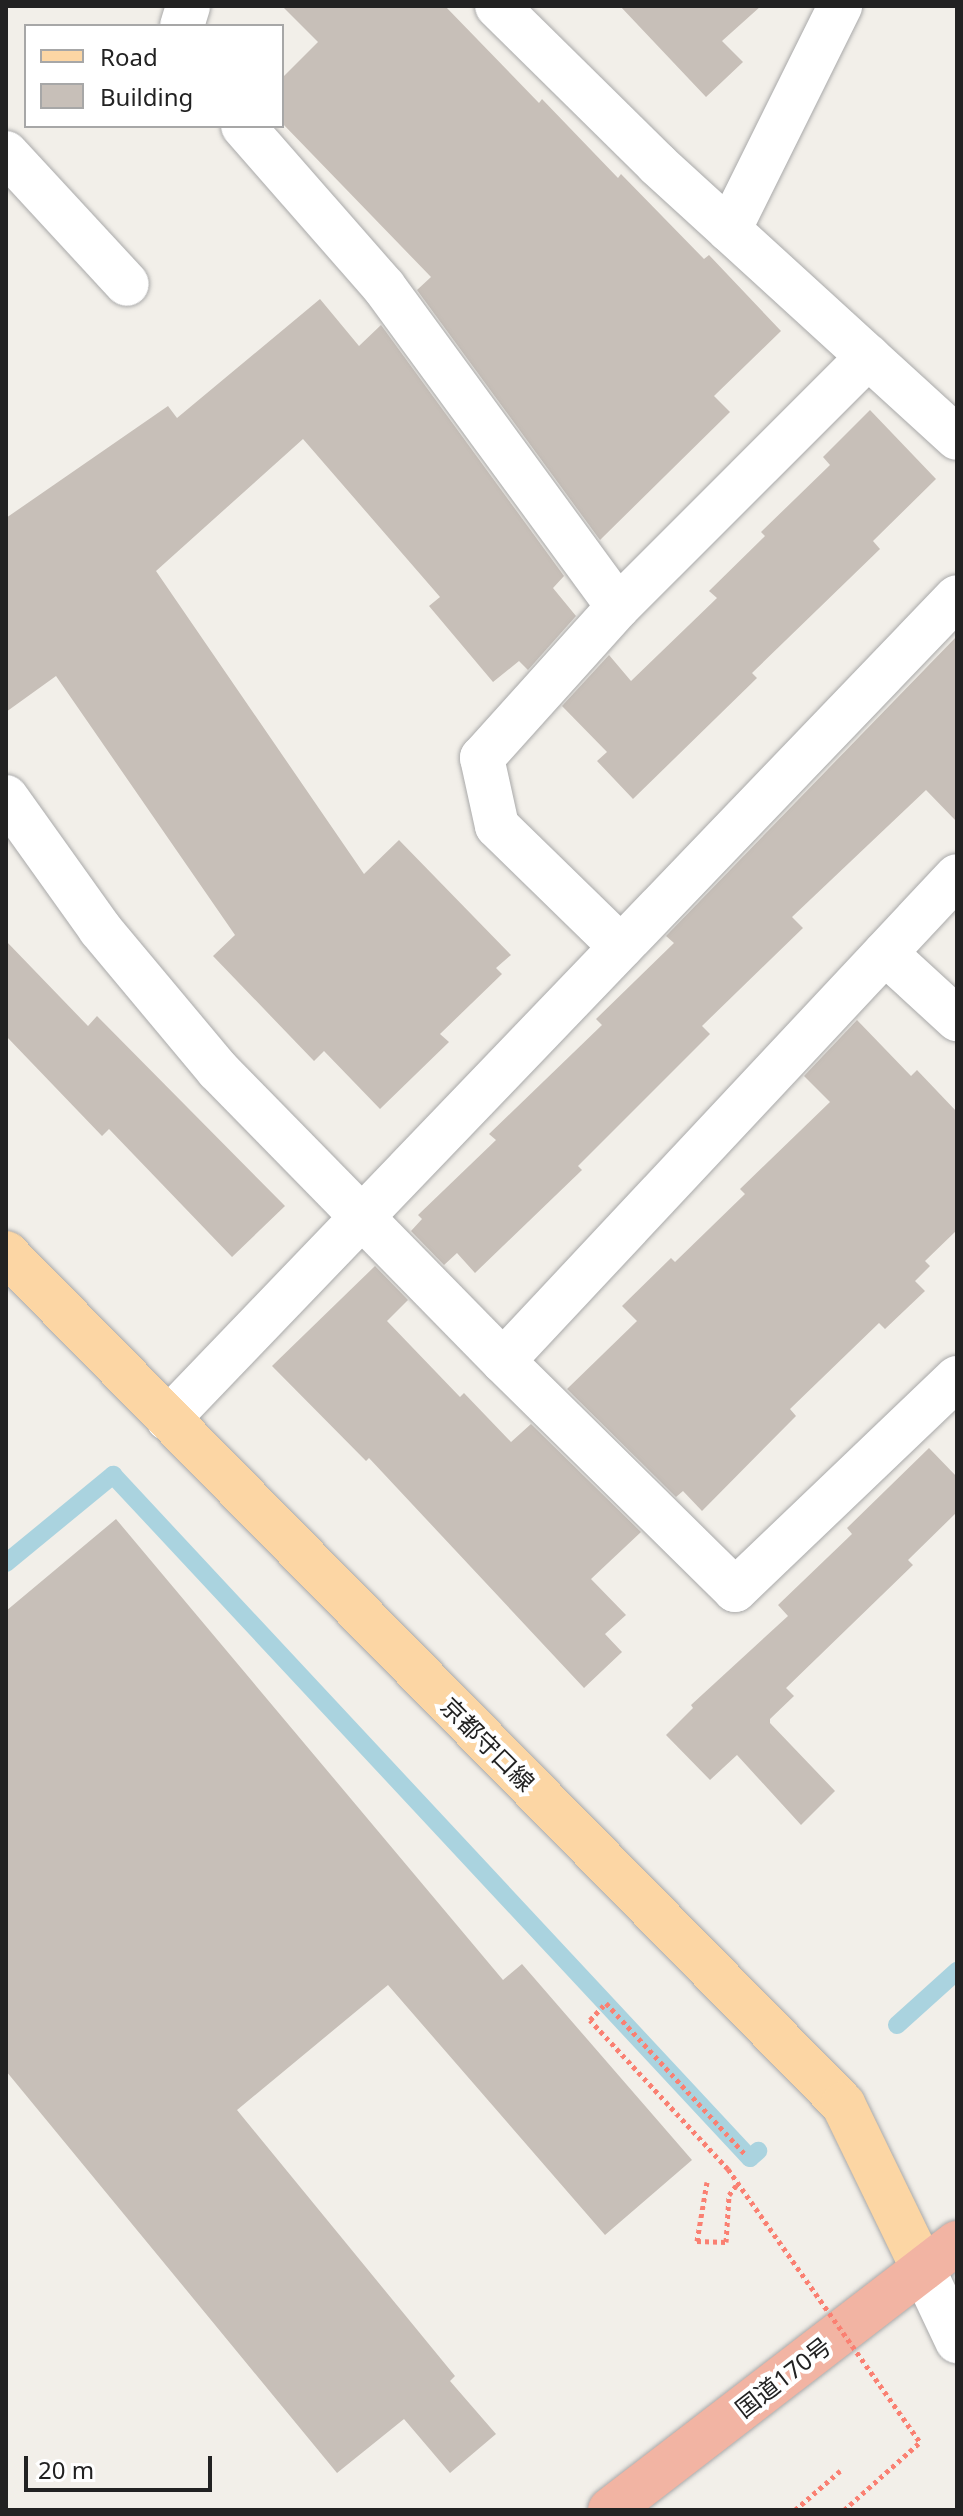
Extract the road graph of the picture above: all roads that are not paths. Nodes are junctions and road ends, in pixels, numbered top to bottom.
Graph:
1 (497, 6) edge
2 (840, 6) edge
3 (245, 128) edge
4 (6, 153) edge
5 (729, 230) junction
6 (127, 284) dead end
7 (868, 357) junction
8 (957, 438) edge
9 (957, 597) edge
10 (618, 607) junction
11 (6, 797) edge
12 (957, 876) edge
13 (621, 947) junction
14 (885, 953) junction
15 (957, 1019) edge
16 (362, 1217) junction
17 (6, 1253) edge
18 (503, 1361) junction
19 (957, 1378) edge
20 (168, 1419) junction
21 (957, 2243) edge
22 (923, 2269) junction
23 (957, 2341) edge
24 (610, 2510) edge

1 - 5 street
2 - 5 street
3 - 10 street
4 - 6 street
5 - 7 street
7 - 8 street
7 - 10 street
9 - 13 street
10 - 13 street
11 - 16 street
12 - 14 street
13 - 16 street
14 - 15 street
14 - 18 street
16 - 18 street
16 - 20 street
17 - 20 main road, 京都守口線
18 - 19 street
20 - 22 main road, 京都守口線
21 - 22 highway, 国道170号
22 - 23 street
22 - 24 highway, 国道170号

